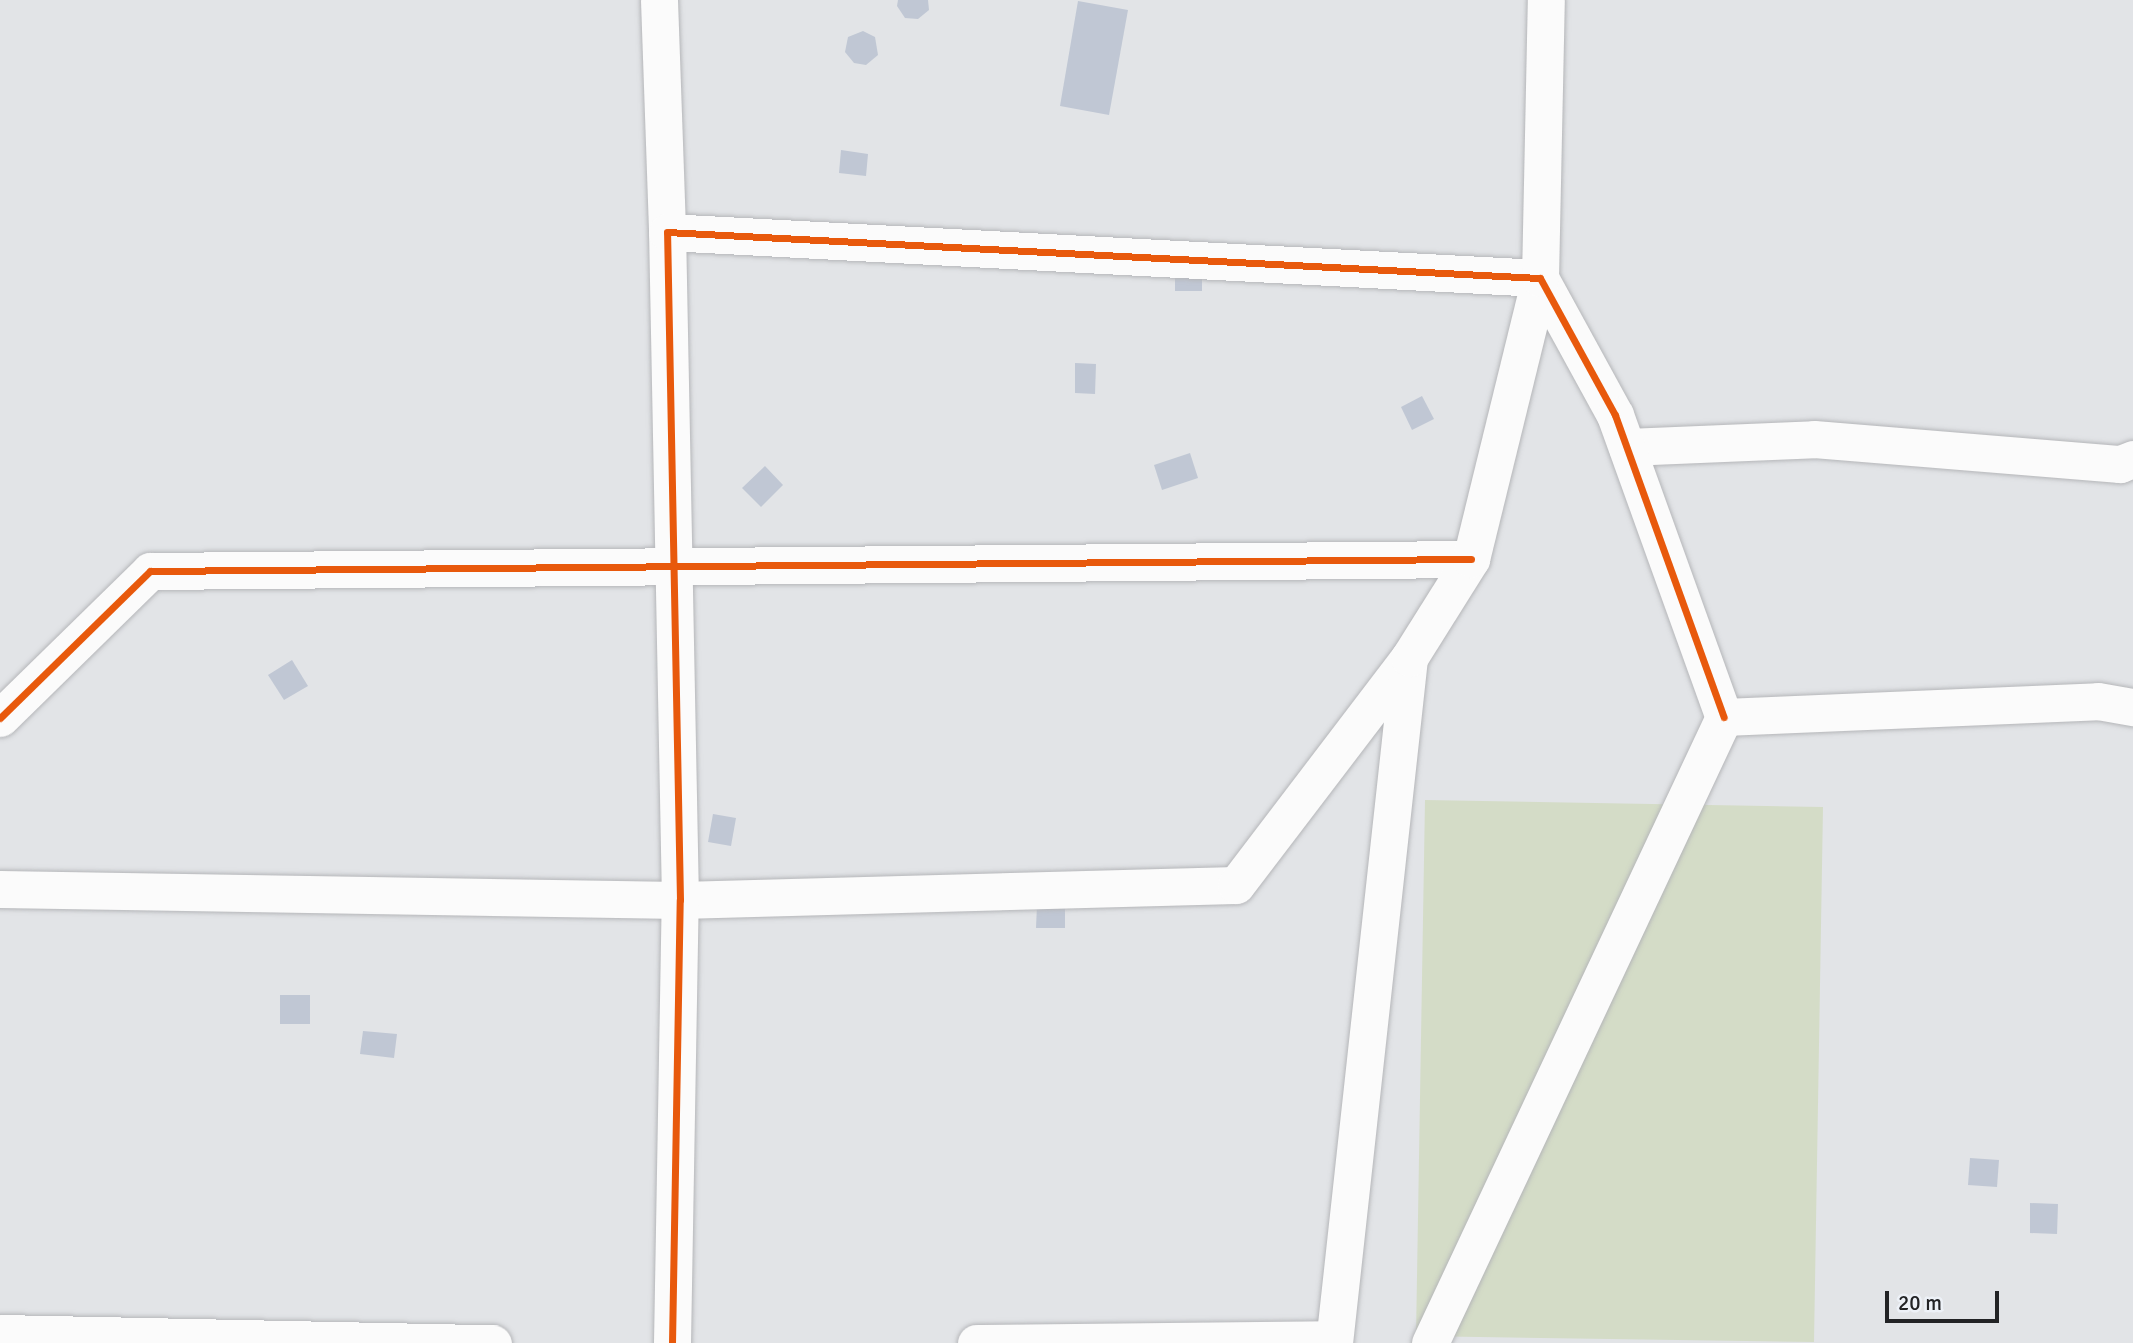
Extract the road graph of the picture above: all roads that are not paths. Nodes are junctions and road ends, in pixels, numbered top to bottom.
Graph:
1 (659, 0) edge
2 (1546, 0) edge
3 (667, 232) junction
4 (1540, 278) junction
5 (1627, 447) junction
6 (2133, 459) edge
7 (1471, 559) junction
8 (675, 564) junction
9 (1409, 657) junction
10 (2133, 707) edge
11 (1724, 717) junction
12 (0, 718) edge
13 (0, 889) edge
14 (680, 900) junction
15 (0, 1334) edge
16 (1334, 1341) edge
17 (493, 1343) edge
18 (672, 1343) edge
19 (976, 1343) edge
20 (1430, 1343) edge

1 - 3 street
2 - 4 street
3 - 4 street
3 - 8 street
4 - 5 street
4 - 7 street
5 - 6 street
5 - 11 street
7 - 8 street
7 - 9 street
8 - 12 street
8 - 14 street
9 - 14 street
9 - 16 street
10 - 11 street
11 - 20 street
13 - 14 street
14 - 18 street
15 - 17 street
16 - 19 street

